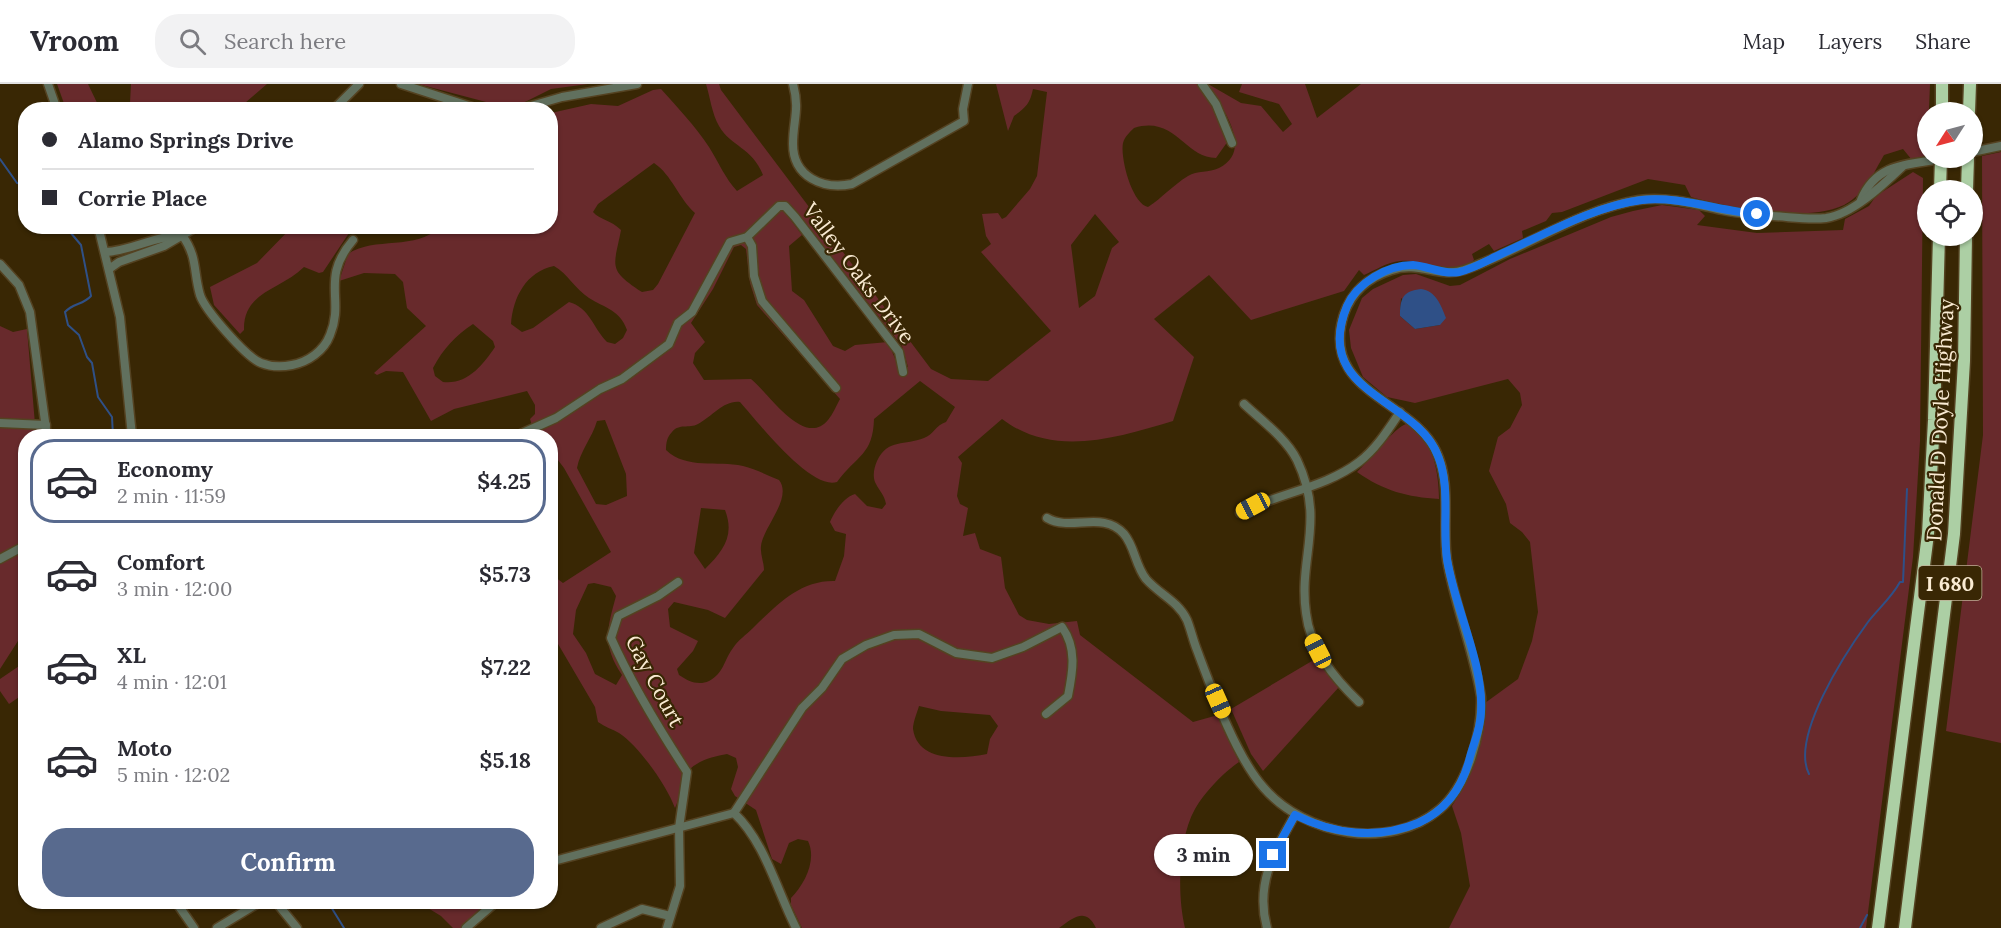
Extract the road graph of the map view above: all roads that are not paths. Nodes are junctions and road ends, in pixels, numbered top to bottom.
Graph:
1 (48, 84) edge
2 (359, 84) edge
3 (401, 84) edge
4 (637, 84) edge
5 (793, 84) edge
6 (968, 84) edge
7 (1202, 84) edge
8 (1942, 84) edge
9 (1970, 84) edge
10 (54, 102) edge
11 (341, 102) edge
12 (456, 102) edge
13 (545, 102) edge
14 (1942, 102) edge
15 (1969, 102) edge
16 (1232, 143) dead end
17 (2001, 146) edge
18 (1983, 150) edge
19 (1917, 164) edge
20 (100, 234) edge
21 (182, 235) junction
22 (747, 237) junction
23 (353, 240) dead end
24 (1939, 246) edge
25 (1966, 246) edge
26 (105, 252) junction
27 (0, 264) edge
28 (110, 268) junction
29 (903, 372) dead end
30 (836, 388) dead end
31 (1244, 404) dead end
32 (1400, 412) junction
33 (0, 423) edge
34 (46, 425) junction
35 (46, 429) edge
36 (131, 429) edge
37 (532, 429) edge
38 (1307, 487) junction
39 (1240, 513) dead end
40 (1047, 518) dead end
41 (18, 549) edge
42 (0, 559) edge
43 (678, 582) dead end
44 (1359, 702) dead end
45 (1046, 714) dead end
46 (734, 813) junction
47 (1295, 815) junction
48 (679, 828) junction
49 (558, 860) edge
50 (181, 909) edge
51 (248, 909) edge
52 (282, 909) edge
53 (488, 909) edge
54 (670, 916) junction
55 (194, 928) edge
56 (217, 928) edge
57 (297, 928) edge
58 (466, 928) edge
59 (602, 928) edge
60 (667, 928) edge
61 (796, 928) edge
62 (1267, 928) edge
63 (1878, 928) edge
64 (1905, 928) edge

1 - 10 street
2 - 11 street
3 - 12 street
4 - 13 street
5 - 6 street
7 - 16 street
8 - 14 highway
9 - 15 highway
17 - 18 street
19 - 32 street
20 - 26 street
21 - 23 street
21 - 26 street
21 - 28 street
22 - 29 street, Valley Oaks Drive
22 - 30 street
22 - 37 street, Valley Oaks Drive
24 - 63 highway, Donald D Doyle Highway / I 680
25 - 64 highway, Donald D Doyle Highway / I 680
26 - 28 street
27 - 34 street
28 - 36 street
31 - 38 street
32 - 38 street
32 - 47 street
33 - 34 street
34 - 35 street
38 - 39 street
38 - 44 street
40 - 47 street
41 - 42 street
43 - 48 street, Gay Court
45 - 46 street
46 - 48 street
46 - 61 street
47 - 62 street
48 - 49 street
48 - 54 street, Gay Court
50 - 55 street
51 - 56 street
52 - 57 street
53 - 58 street
54 - 59 street
54 - 60 street, Gay Court

